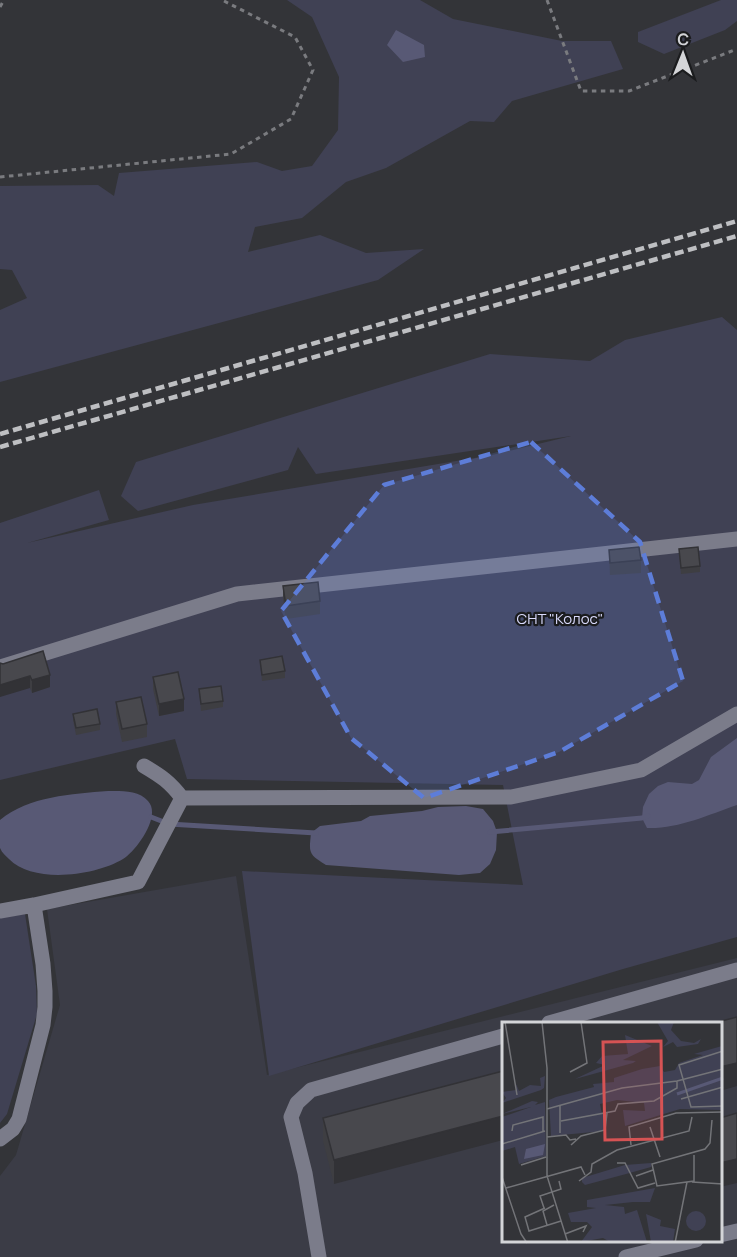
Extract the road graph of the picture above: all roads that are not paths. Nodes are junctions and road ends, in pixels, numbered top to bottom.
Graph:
1 (737, 539) edge
2 (0, 667) edge
3 (737, 714) edge
4 (144, 766) dead end
5 (182, 798) junction
6 (34, 904) junction
7 (0, 910) edge
8 (737, 970) edge
9 (553, 1022) edge
10 (502, 1036) edge
11 (0, 1138) edge
12 (737, 1231) edge
13 (722, 1235) edge
14 (687, 1242) edge
15 (649, 1250) edge
16 (319, 1257) edge
17 (626, 1257) edge

1 - 2 street
3 - 5 street
4 - 5 street
5 - 6 street
6 - 7 street
6 - 11 street
8 - 9 street
10 - 16 street
12 - 13 street
14 - 15 street
15 - 17 street

